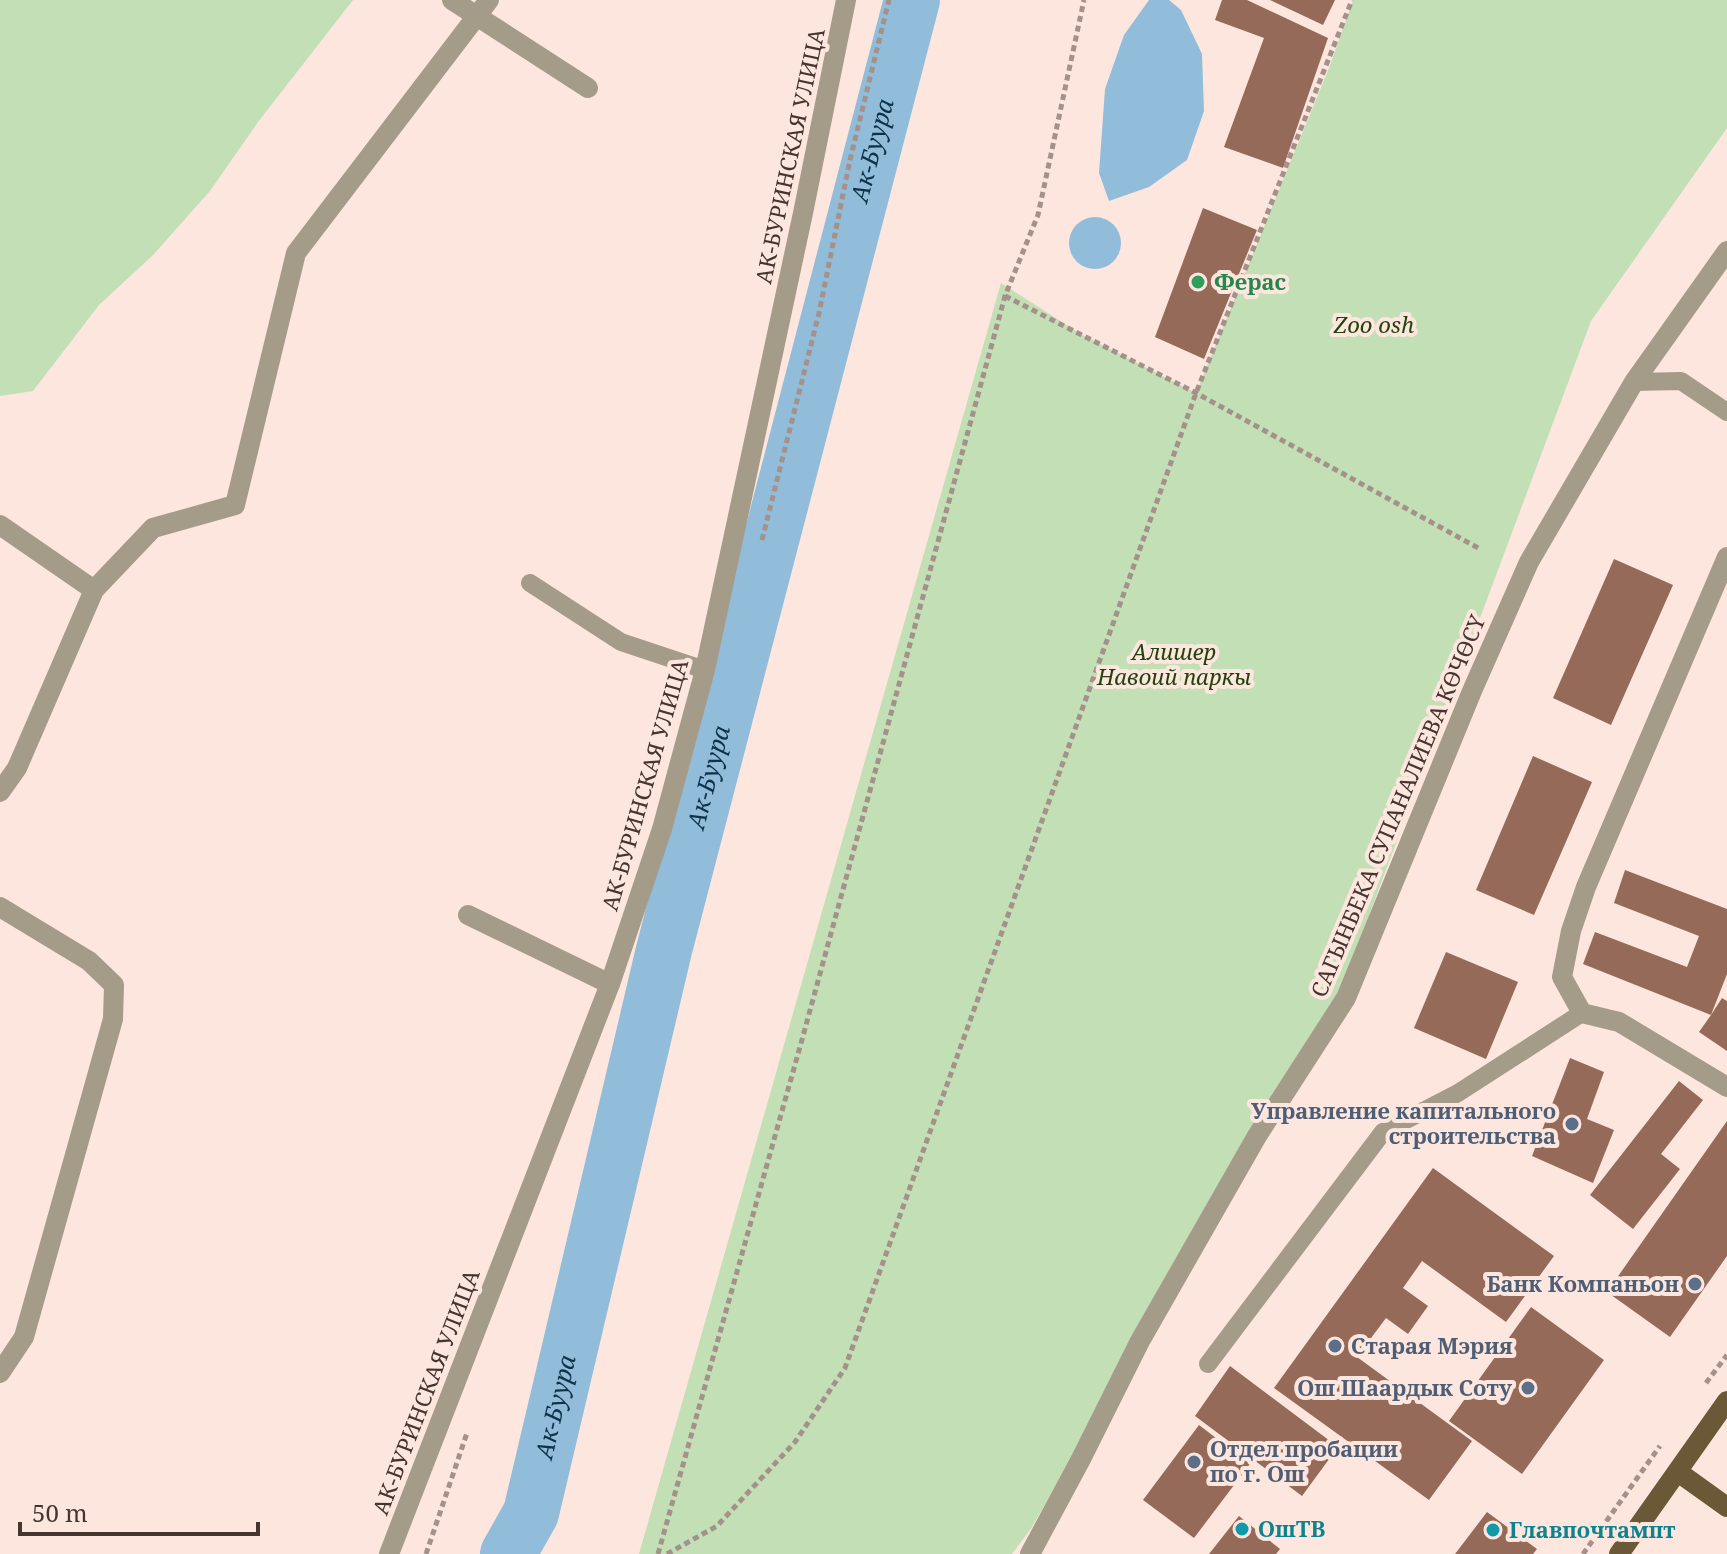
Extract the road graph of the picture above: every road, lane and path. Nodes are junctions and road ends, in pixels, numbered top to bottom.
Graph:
1 (452, 0) edge
2 (846, 0) edge
3 (1084, 0) edge
4 (1352, 0) edge
5 (483, 8) edge
6 (588, 88) dead end
7 (1727, 251) edge
8 (1005, 296) junction
9 (1634, 382) junction
10 (1196, 393) junction
11 (1727, 412) edge
12 (0, 525) edge
13 (1480, 549) dead end
14 (1727, 557) edge
15 (530, 583) dead end
16 (94, 590) junction
17 (705, 670) junction
18 (0, 792) edge
19 (0, 907) edge
20 (468, 915) dead end
21 (610, 984) junction
22 (1582, 1013) junction
23 (1727, 1087) edge
24 (1208, 1364) dead end
25 (0, 1373) edge
26 (1727, 1401) edge
27 (1678, 1472) junction
28 (1727, 1507) edge
29 (389, 1554) edge
30 (658, 1554) edge
31 (667, 1554) edge
32 (1030, 1554) edge
33 (1619, 1554) edge

1 - 5 street
2 - 17 street, АК-БУРИНСКАЯ УЛИЦА
3 - 8 path
4 - 10 path
5 - 6 street
5 - 16 street
7 - 9 street, САГЫНБЕКА СУПАНАЛИЕВА КӨЧӨСҮ
8 - 10 path
8 - 30 path
9 - 11 lane
9 - 32 street, САГЫНБЕКА СУПАНАЛИЕВА КӨЧӨСҮ
10 - 13 path
10 - 31 path
12 - 16 street
14 - 22 street
15 - 17 lane
16 - 18 street
17 - 21 street, АК-БУРИНСКАЯ УЛИЦА
19 - 25 street
20 - 21 street
21 - 29 street, АК-БУРИНСКАЯ УЛИЦА
22 - 23 street
22 - 24 lane
26 - 27 main road
27 - 28 main road
27 - 33 main road

